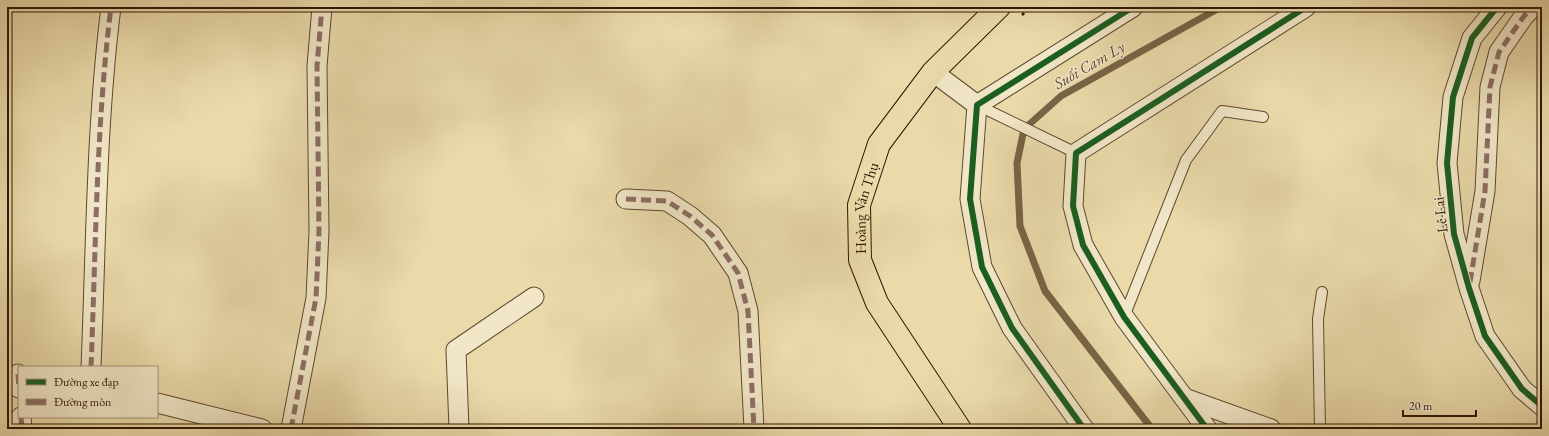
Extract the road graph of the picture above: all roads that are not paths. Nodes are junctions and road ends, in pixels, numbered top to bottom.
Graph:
1 (111, 7) edge
2 (322, 7) edge
3 (1000, 7) edge
4 (1133, 7) edge
5 (1306, 7) edge
6 (1497, 7) edge
7 (1533, 7) edge
8 (933, 72) junction
9 (977, 105) junction
10 (1263, 117) dead end
11 (1076, 153) junction
12 (626, 199) dead end
13 (1469, 288) junction
14 (1322, 292) dead end
15 (534, 297) dead end
16 (1124, 317) junction
17 (91, 366) edge
18 (1184, 398) junction
19 (158, 403) edge
20 (1542, 406) edge
21 (21, 418) edge
22 (22, 429) edge
23 (262, 429) edge
24 (290, 429) edge
25 (459, 429) edge
26 (754, 429) edge
27 (960, 429) edge
28 (1084, 429) edge
29 (1207, 429) edge
30 (1271, 429) edge
31 (1320, 429) edge

1 - 17 street
2 - 24 street
3 - 8 main road, Hoàng Văn Thụ
4 - 9 street
5 - 11 street
6 - 13 street, Lê Lai
7 - 13 street
8 - 9 street
8 - 27 main road, Hoàng Văn Thụ
9 - 11 lane
9 - 28 street
10 - 16 lane
11 - 16 street
12 - 26 street
13 - 20 street, Lê Lai
14 - 31 lane
15 - 25 street
16 - 18 street
18 - 29 street
18 - 30 street
19 - 23 street
21 - 22 street

